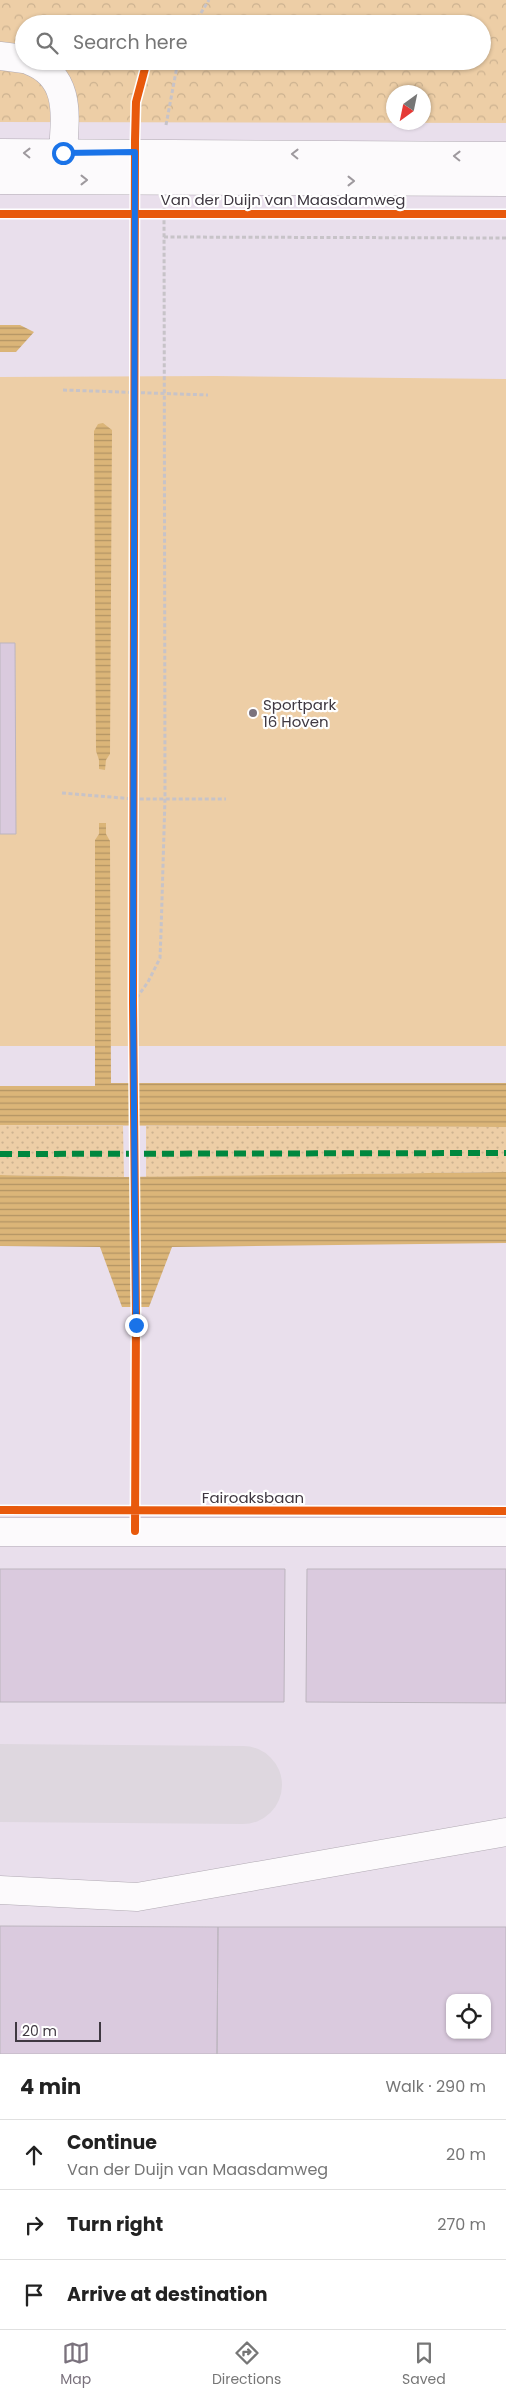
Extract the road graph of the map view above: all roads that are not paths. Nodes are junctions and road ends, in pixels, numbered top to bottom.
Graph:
1 (0, 56) edge
2 (15, 58) edge
3 (46, 70) edge
4 (0, 152) edge
5 (63, 153) junction
6 (506, 156) edge
7 (0, 180) edge
8 (506, 182) edge
9 (0, 1532) edge
10 (506, 1532) edge
11 (506, 1832) edge
12 (0, 1890) edge

1 - 2 street
3 - 5 street
5 -> 4 street
6 -> 5 street
7 -> 8 street, Van der Duijn van Maasdamweg
9 - 10 street
11 - 12 street

